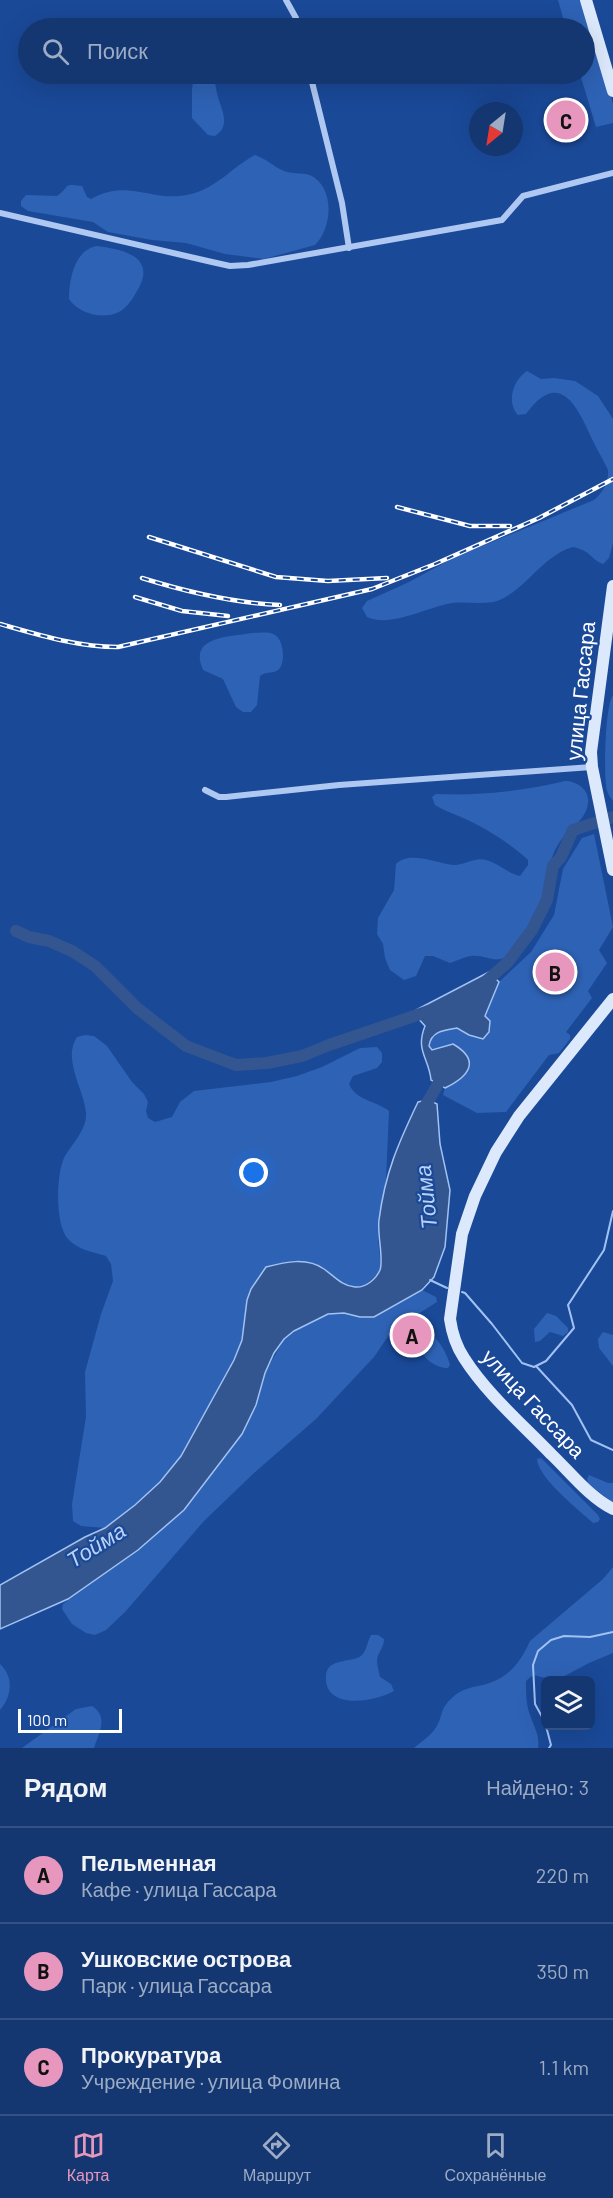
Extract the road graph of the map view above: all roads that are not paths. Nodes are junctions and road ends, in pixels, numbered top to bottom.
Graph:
1 (286, 0) edge
2 (586, 0) edge
3 (297, 18) edge
4 (591, 18) edge
5 (595, 30) edge
6 (312, 84) edge
7 (613, 91) edge
8 (613, 172) edge
9 (0, 213) edge
10 (349, 248) junction
11 (613, 586) edge
12 (592, 767) junction
13 (205, 790) dead end
14 (613, 870) edge
15 (613, 999) edge
16 (613, 1509) edge

1 - 3 street
2 - 4 main road
5 - 7 main road
6 - 10 street
8 - 10 street
9 - 10 street
11 - 12 main road, улица Гассара
12 - 13 street
12 - 14 main road, улица Гассара
15 - 16 main road, улица Гассара

